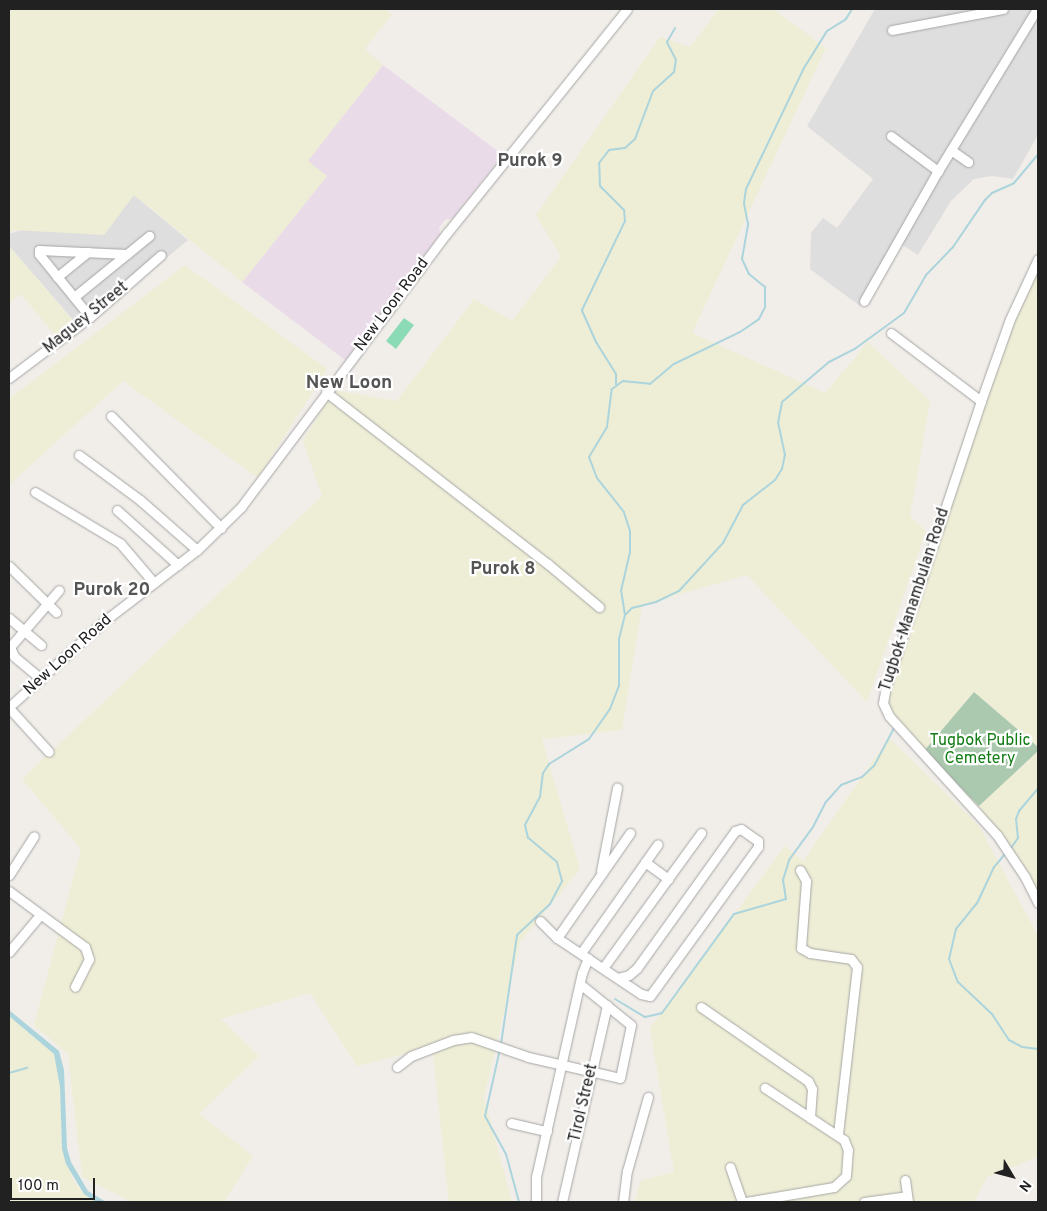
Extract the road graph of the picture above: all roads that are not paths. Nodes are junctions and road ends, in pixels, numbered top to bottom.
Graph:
1 (627, 9) edge
2 (1003, 9) edge
3 (1037, 9) edge
4 (892, 30) dead end
5 (891, 136) dead end
6 (952, 150) junction
7 (968, 162) dead end
8 (938, 171) junction
9 (149, 236) dead end
10 (88, 252) junction
11 (127, 254) junction
12 (161, 255) dead end
13 (1038, 260) edge
14 (57, 277) junction
15 (74, 298) junction
16 (864, 301) dead end
17 (90, 317) junction
18 (891, 333) dead end
19 (9, 378) edge
20 (326, 392) junction
21 (981, 401) junction
22 (111, 416) dead end
23 (79, 455) dead end
24 (35, 492) dead end
25 (118, 510) dead end
26 (221, 528) junction
27 (197, 550) junction
28 (178, 565) junction
29 (9, 566) edge
30 (154, 584) junction
31 (59, 590) dead end
32 (47, 604) junction
33 (599, 607) dead end
34 (56, 612) dead end
35 (9, 618) edge
36 (24, 630) junction
37 (41, 645) dead end
38 (41, 679) junction
39 (9, 708) edge
40 (49, 752) dead end
41 (617, 788) dead end
42 (630, 833) dead end
43 (701, 834) dead end
44 (34, 836) dead end
45 (658, 844) dead end
46 (645, 862) junction
47 (800, 870) dead end
48 (601, 873) junction
49 (9, 875) edge
50 (668, 879) junction
51 (9, 891) edge
52 (1038, 903) edge
53 (40, 915) junction
54 (540, 921) dead end
55 (557, 938) junction
56 (9, 952) edge
57 (585, 956) junction
58 (603, 968) junction
59 (618, 978) junction
60 (580, 984) junction
61 (75, 987) dead end
62 (607, 1005) junction
63 (700, 1008) dead end
64 (562, 1066) junction
65 (397, 1067) dead end
66 (591, 1073) junction
67 (765, 1088) dead end
68 (648, 1097) dead end
69 (810, 1118) junction
70 (511, 1124) dead end
71 (547, 1130) junction
72 (838, 1135) junction
73 (730, 1167) dead end
74 (905, 1180) dead end
75 (908, 1199) edge
76 (536, 1202) edge
77 (562, 1202) edge
78 (623, 1202) edge
79 (742, 1202) edge
80 (746, 1202) edge
81 (864, 1202) edge

1 - 20 street, New Loon Road
2 - 4 street
3 - 6 street
5 - 8 street
6 - 7 street
6 - 8 street
8 - 16 street
9 - 11 street
10 - 11 street
10 - 14 street
10 - 14 street
11 - 15 street
12 - 17 street, Maguey Street
13 - 21 street, Tugbok-Manambulan Road
14 - 15 street
15 - 17 street
17 - 19 street, Maguey Street
18 - 21 street
20 - 26 street, New Loon Road
20 - 33 street
21 - 52 street, Tugbok-Manambulan Road
22 - 26 street
23 - 27 street
24 - 30 street
25 - 28 street
26 - 27 street, New Loon Road
27 - 28 street, New Loon Road
28 - 30 street, New Loon Road
29 - 32 street
30 - 38 street, New Loon Road
31 - 32 street
32 - 34 street
32 - 36 street
35 - 36 street
36 - 37 street
36 - 38 street
38 - 39 street, New Loon Road
39 - 40 street
41 - 48 street
42 - 48 street
43 - 50 street
44 - 49 street
45 - 46 street
46 - 50 street
46 - 57 street
47 - 72 street
48 - 55 street
50 - 58 street
51 - 53 street
53 - 56 street
53 - 61 street
54 - 55 street
55 - 57 street
57 - 58 street
57 - 60 street
58 - 59 street
59 - 59 street
60 - 62 street
60 - 64 street
62 - 66 street, Tirol Street
62 - 66 street
63 - 69 street
64 - 65 street
64 - 66 street
64 - 71 street
66 - 77 street, Tirol Street
67 - 69 street
68 - 78 street
69 - 72 street
70 - 71 street
71 - 76 street
72 - 80 street
73 - 79 street
74 - 75 street
75 - 81 street

